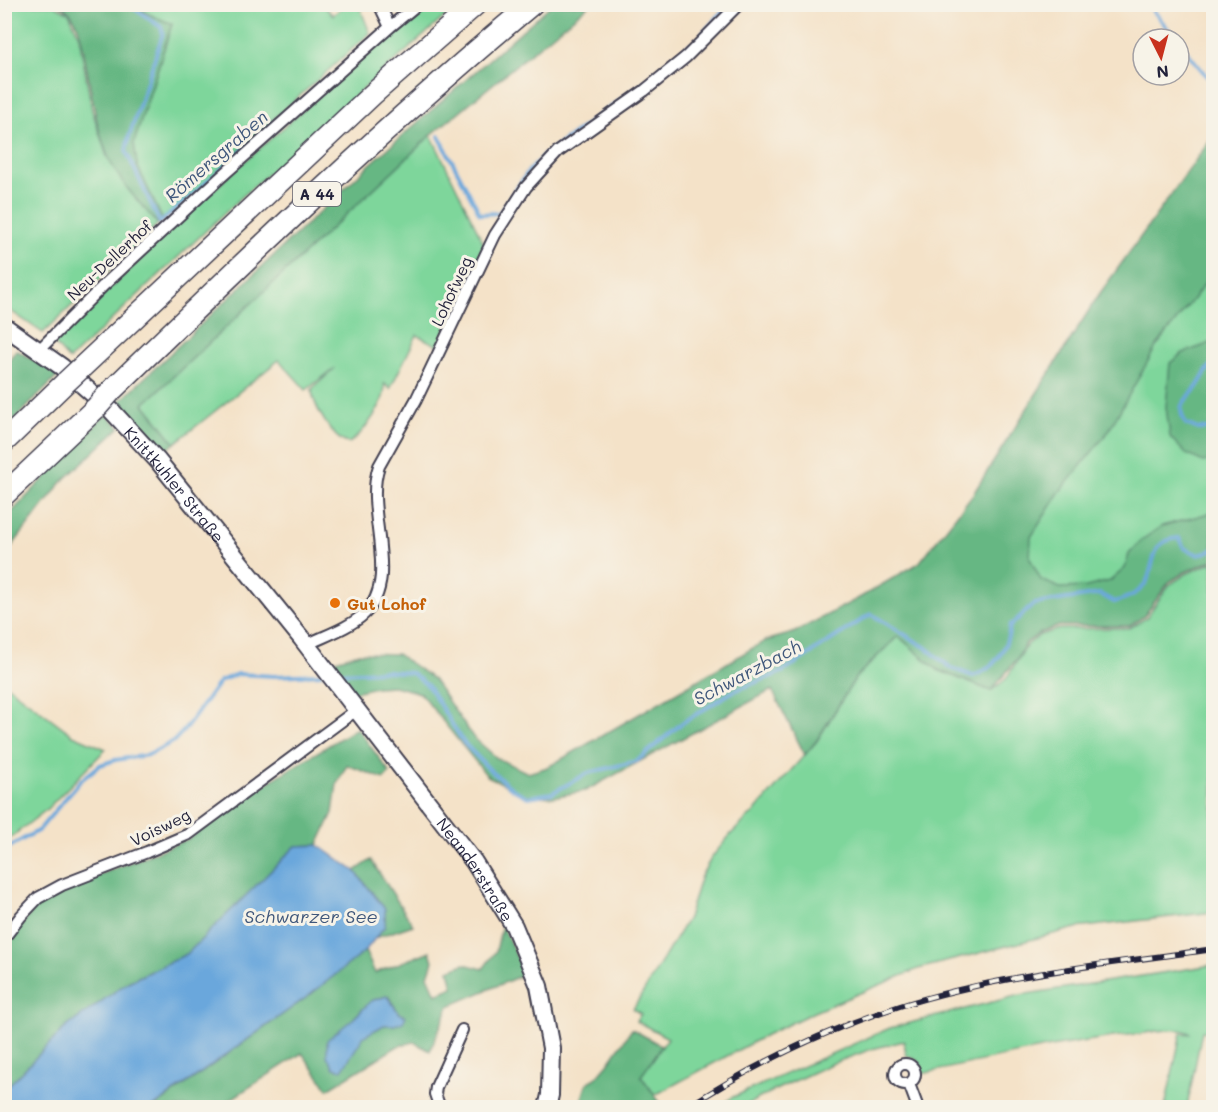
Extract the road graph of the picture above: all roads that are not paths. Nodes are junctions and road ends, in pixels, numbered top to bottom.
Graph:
1 (379, 4) edge
2 (418, 4) edge
3 (476, 4) edge
4 (532, 4) edge
5 (739, 4) edge
6 (390, 27) junction
7 (4, 326) edge
8 (39, 350) junction
9 (4, 442) edge
10 (4, 495) edge
11 (306, 645) junction
12 (321, 664) joint
13 (356, 711) junction
14 (4, 938) edge
15 (462, 1030) dead end
16 (909, 1084) dead end
17 (440, 1107) edge
18 (547, 1107) edge
19 (918, 1107) edge

1 - 6 street
2 - 6 street, Neu-Dellerhof
3 - 9 highway, A 44
4 - 10 highway, A 44, bridge
5 - 11 street, Lohofweg
6 - 8 street, Neu-Dellerhof
7 - 8 street, Knittkuhler Straße
8 - 11 street, Knittkuhler Straße
11 - 12 street, Knittkuhler Straße
12 - 13 street, Neanderstraße
13 - 14 street, Voisweg
13 - 18 street, Neanderstraße
15 - 17 street
16 - 19 street

